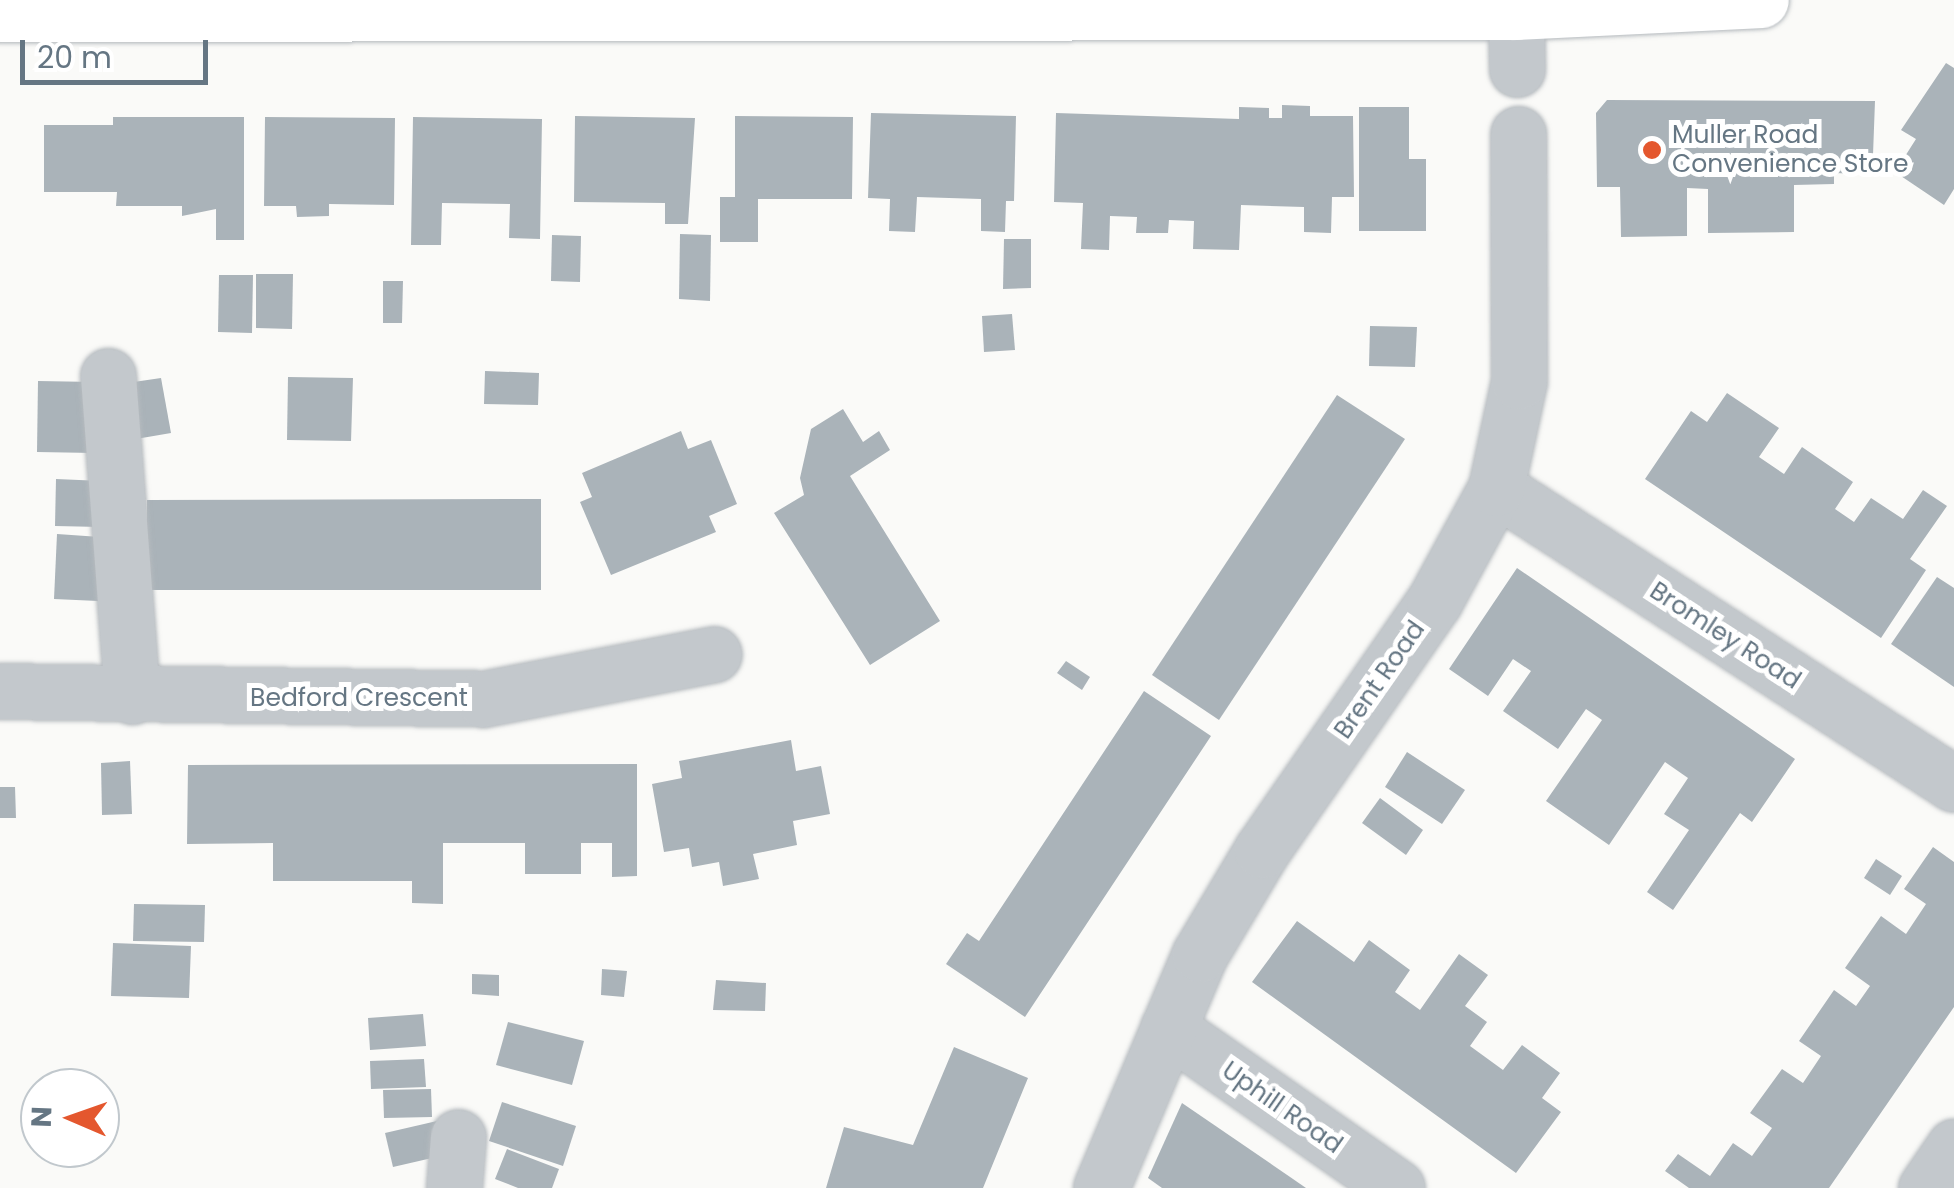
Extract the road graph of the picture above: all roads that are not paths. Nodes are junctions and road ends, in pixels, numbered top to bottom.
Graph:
1 (1761, 0) edge
2 (1516, 12) junction
3 (0, 14) edge
4 (1518, 70) dead end
5 (1518, 134) dead end
6 (108, 376) dead end
7 (1496, 488) junction
8 (714, 654) dead end
9 (0, 691) edge
10 (132, 696) junction
11 (1954, 784) edge
12 (1168, 1028) junction
13 (1954, 1147) edge
14 (1101, 1188) edge
15 (1396, 1188) edge
16 (1926, 1188) edge

1 - 2 main road
2 - 3 main road
2 - 4 street
5 - 7 street, Brent Road
6 - 10 street
7 - 11 street, Bromley Road
7 - 12 street, Brent Road
8 - 10 street, Bedford Crescent
9 - 10 street, Bedford Crescent
12 - 14 street, Brent Road
12 - 15 street, Uphill Road
13 - 16 street

